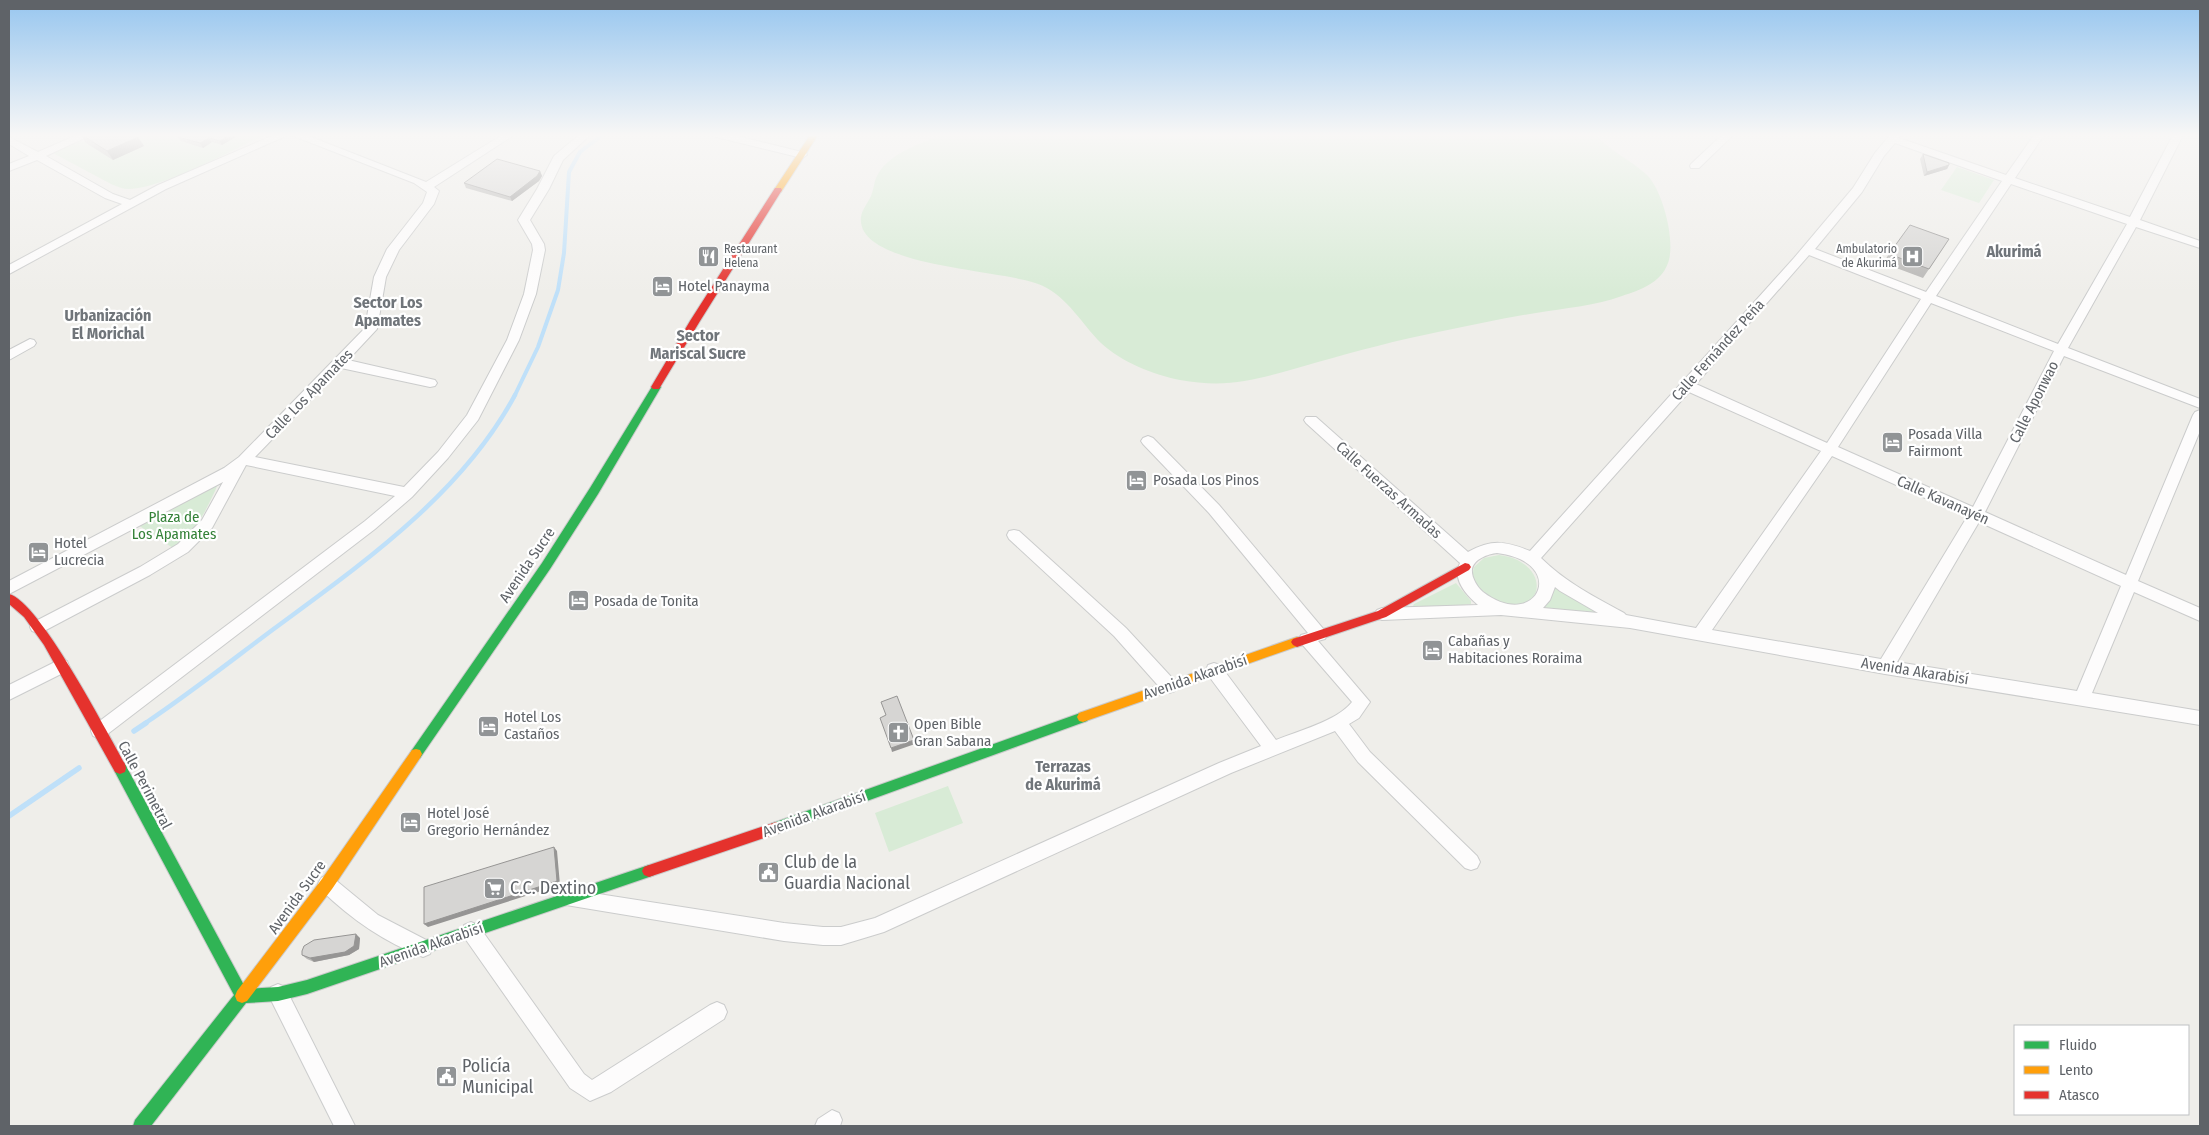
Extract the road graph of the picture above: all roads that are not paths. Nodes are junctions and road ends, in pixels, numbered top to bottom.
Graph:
1 (95, 188) edge
2 (162, 188) edge
3 (429, 188) edge
4 (544, 188) edge
5 (781, 188) edge
6 (1859, 188) edge
7 (2002, 188) edge
8 (2034, 188) edge
9 (2151, 188) edge
10 (132, 204) junction
11 (2133, 222) junction
12 (2200, 244) edge
13 (1806, 250) junction
14 (9, 270) edge
15 (1928, 298) junction
16 (30, 343) dead end
17 (2061, 350) junction
18 (9, 356) edge
19 (340, 363) junction
20 (430, 383) dead end
21 (1686, 386) junction
22 (2200, 404) edge
23 (2200, 415) edge
24 (1311, 420) dead end
25 (1148, 441) dead end
26 (1830, 449) junction
27 (241, 463) junction
28 (407, 493) junction
29 (1976, 515) junction
30 (1014, 536) dead end
31 (1536, 563) junction
32 (1466, 564) junction
33 (2130, 584) junction
34 (9, 588) edge
35 (9, 598) edge
36 (1509, 610) junction
37 (1382, 614) junction
38 (2200, 615) edge
39 (1630, 622) junction
40 (38, 628) junction
41 (1700, 635) junction
42 (1313, 637) junction
43 (61, 666) junction
44 (1885, 667) junction
45 (1214, 670) junction
46 (1169, 686) junction
47 (9, 693) edge
48 (2082, 698) junction
49 (2200, 718) edge
50 (1338, 722) junction
51 (99, 731) junction
52 (1272, 748) junction
53 (1471, 862) dead end
54 (327, 884) junction
55 (569, 898) junction
56 (471, 931) junction
57 (423, 948) junction
58 (278, 994) junction
59 (242, 996) junction
60 (717, 1012) dead end
61 (141, 1126) edge
62 (345, 1126) edge

1 - 10 street
2 - 10 street
3 - 19 street, Calle Los Apamates
4 - 28 street
5 - 54 main road, Avenida Sucre
6 - 13 street, Calle Fernández Peña
7 - 15 street
8 - 11 street
9 - 11 street, Calle Aponwao
10 - 14 street
11 - 12 street
11 - 17 street, Calle Aponwao
13 - 15 street
13 - 21 street, Calle Fernández Peña
15 - 17 street
15 - 26 street
16 - 18 street
17 - 22 street
17 - 29 street, Calle Aponwao
19 - 20 street
19 - 27 street, Calle Los Apamates
21 - 26 street, Calle Kavanayén
21 - 31 street, Calle Fernández Peña
23 - 33 street
24 - 32 street, Calle Fuerzas Armadas
25 - 42 street
26 - 29 street, Calle Kavanayén
26 - 41 street
27 - 28 street
27 - 34 street, Calle Los Apamates
27 - 40 street, Calle Los Apamates
28 - 51 street
29 - 33 street, Calle Kavanayén
29 - 44 street, Calle Aponwao
30 - 46 street
31 - 32 street
31 - 36 street
31 - 39 street, Avenida Akarabisí
32 - 36 street
32 - 37 main road, Avenida Akarabisí
33 - 38 street, Calle Kavanayén
33 - 48 street
35 - 40 main road, Calle Perimetral
36 - 37 street, Avenida Akarabisí
36 - 39 street, Avenida Akarabisí
37 - 42 main road, Avenida Akarabisí
39 - 41 street, Avenida Akarabisí
40 - 43 main road, Calle Perimetral
41 - 44 street, Avenida Akarabisí
42 - 45 main road, Avenida Akarabisí
42 - 50 street
43 - 47 street
43 - 51 main road, Calle Perimetral
44 - 48 street, Avenida Akarabisí
45 - 46 main road, Avenida Akarabisí
45 - 52 street
46 - 55 main road, Avenida Akarabisí
48 - 49 street, Avenida Akarabisí
50 - 52 street
50 - 53 street
51 - 59 main road, Calle Perimetral
52 - 55 street
54 - 57 street
54 - 59 main road, Avenida Sucre
55 - 56 main road, Avenida Akarabisí
56 - 57 main road, Avenida Akarabisí
56 - 60 street
57 - 58 main road, Avenida Akarabisí
58 - 59 main road, Avenida Akarabisí
58 - 62 street
59 - 61 main road, Avenida Sucre

